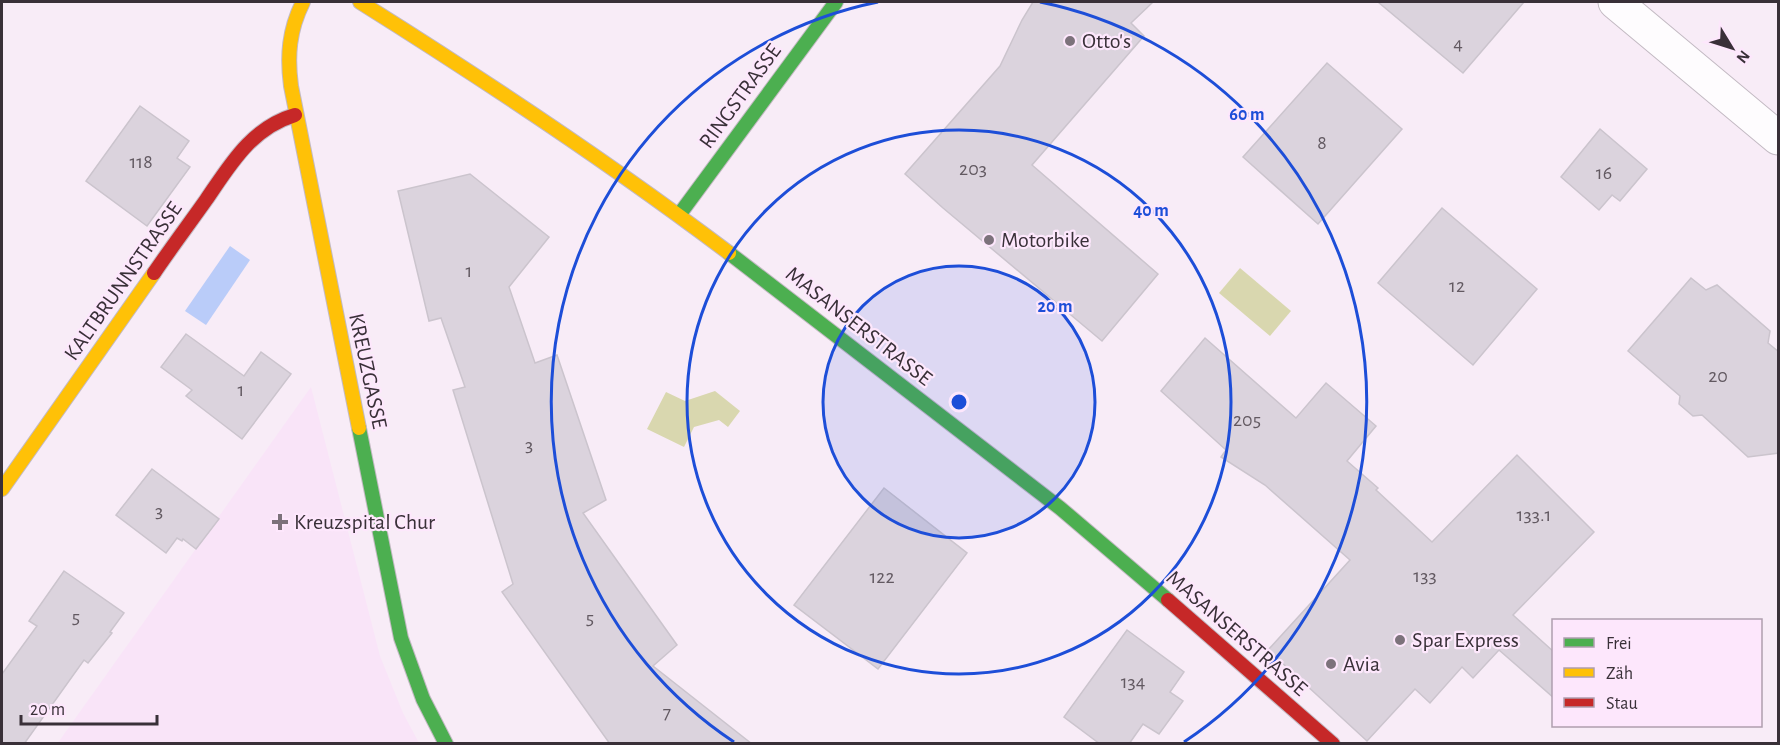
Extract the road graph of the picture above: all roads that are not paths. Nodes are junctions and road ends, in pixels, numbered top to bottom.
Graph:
1 (303, 2) edge
2 (360, 2) edge
3 (836, 2) edge
4 (1615, 2) edge
5 (295, 115) junction
6 (1779, 138) edge
7 (679, 215) junction
8 (2, 489) edge
9 (446, 744) edge
10 (1333, 744) edge

1 - 5 main road, KREUZGASSE
2 - 7 main road, MASANSERSTRASSE
3 - 7 main road, RINGSTRASSE
4 - 6 street
5 - 8 main road, KALTBRUNNSTRASSE
5 - 9 main road, KREUZGASSE
7 - 10 main road, MASANSERSTRASSE

